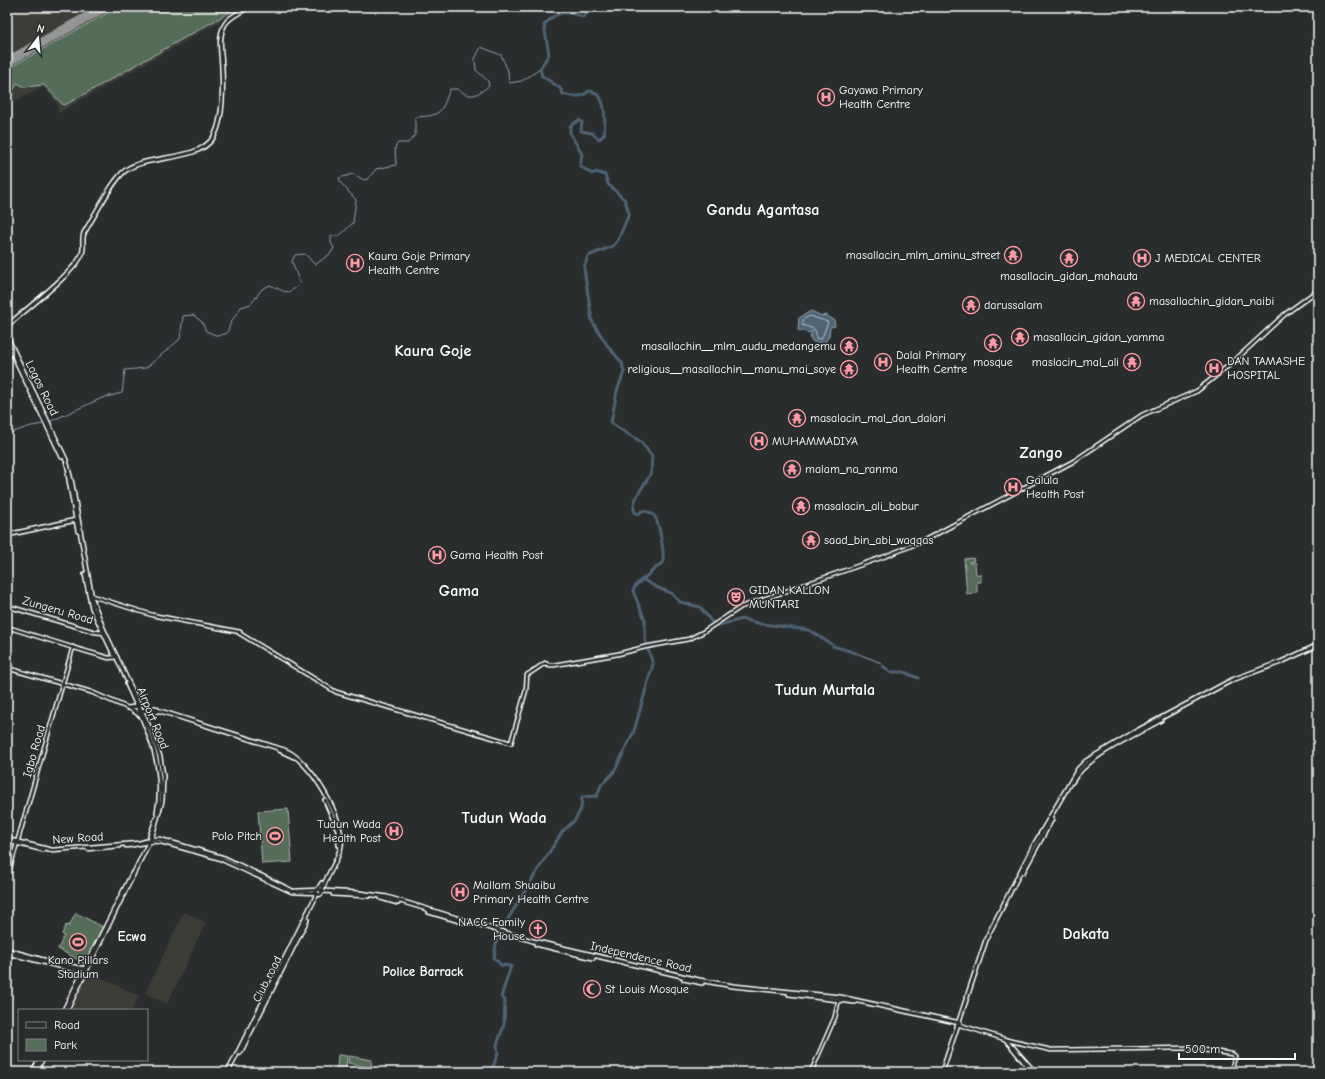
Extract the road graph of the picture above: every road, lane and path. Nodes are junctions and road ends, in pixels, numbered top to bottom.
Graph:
1 (249, 7) edge
2 (1318, 290) edge
3 (7, 326) edge
4 (7, 337) edge
5 (7, 342) edge
6 (44, 417) junction
7 (48, 426) junction
8 (76, 520) junction
9 (7, 535) edge
10 (91, 596) junction
11 (7, 605) edge
12 (7, 627) edge
13 (104, 632) junction
14 (1318, 646) edge
15 (72, 649) junction
16 (116, 658) junction
17 (7, 668) edge
18 (62, 683) junction
19 (138, 706) junction
20 (131, 709) junction
21 (142, 712) junction
22 (144, 719) junction
23 (162, 786) junction
24 (7, 840) edge
25 (149, 841) junction
26 (17, 843) junction
27 (7, 878) edge
28 (319, 892) junction
29 (7, 952) edge
30 (85, 970) junction
31 (839, 998) junction
32 (66, 1009) edge
33 (960, 1024) junction
34 (1007, 1040) junction
35 (40, 1061) edge
36 (35, 1072) edge
37 (229, 1072) edge
38 (811, 1072) edge
39 (943, 1072) edge
40 (1034, 1072) edge
41 (1231, 1072) edge

1 - 3 main road
2 - 10 street
4 - 6 main road, Lagos Road
5 - 6 main road, Lagos Road
6 - 7 main road, Lagos Road
7 - 8 main road, Airport Road
7 - 10 main road, Airport Road
8 - 9 main road
8 - 13 main road, Airport Road
10 - 13 main road, Airport Road
11 - 13 street
11 - 13 street, Zungeru Road
12 - 15 street
13 - 16 main road, Airport Road
14 - 33 main road
15 - 16 street
15 - 18 street, Igbo Road
16 - 19 main road, Airport Road
16 - 21 main road, Airport Road
17 - 18 street
18 - 20 street
18 - 26 street, Igbo Road
19 - 20 main road
19 - 21 main road, Airport Road
20 - 21 street
20 - 22 main road
21 - 22 main road, Airport Road
21 - 23 main road, Airport Road
21 - 28 main road
22 - 23 main road, Airport Road
23 - 25 main road, Airport Road
24 - 26 street, New Road
25 - 26 street, New Road
25 - 28 street, New Road
25 - 30 main road, Airport Road
26 - 27 street, Igbo Road
28 - 31 main road, Independence Road
28 - 37 main road
29 - 30 main road
30 - 32 main road, Airport Road
31 - 33 main road, Independence Road
31 - 38 street
33 - 34 street
33 - 39 main road
34 - 40 street
34 - 41 street
35 - 36 main road

